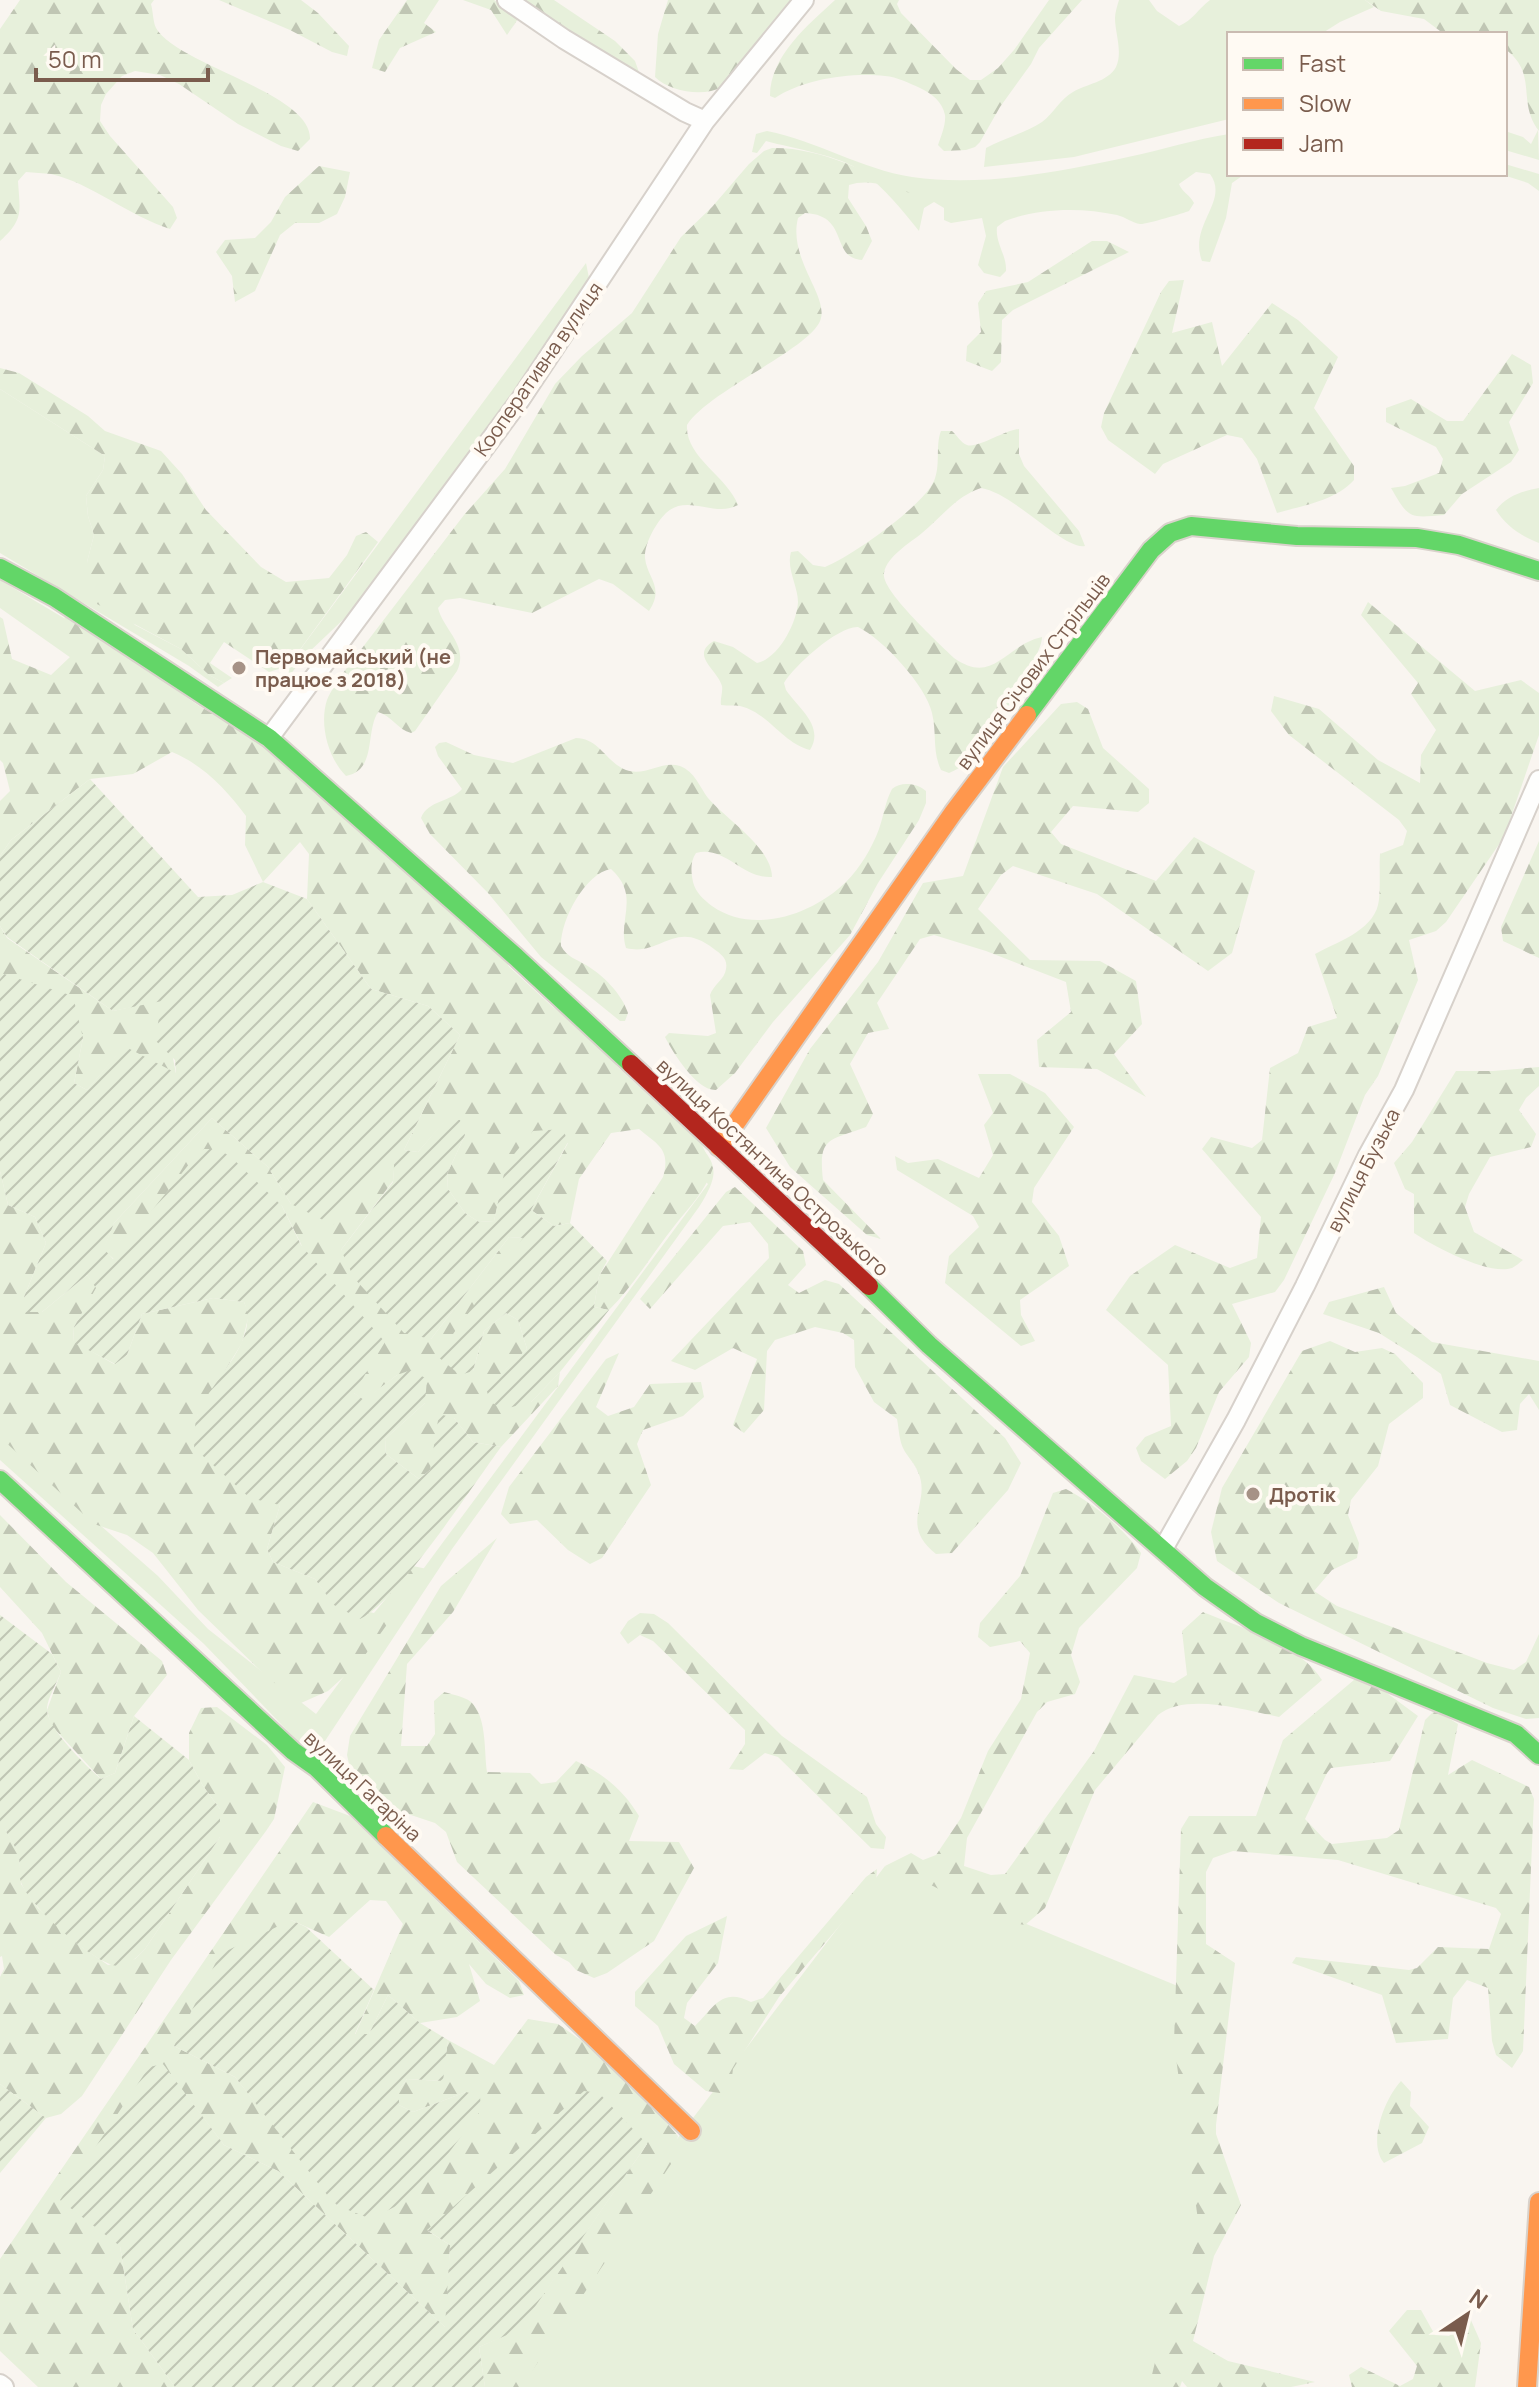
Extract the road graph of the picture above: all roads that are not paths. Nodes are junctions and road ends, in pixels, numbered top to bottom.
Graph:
1 (507, 0) edge
2 (804, 0) edge
3 (705, 121) junction
4 (0, 568) edge
5 (1539, 571) edge
6 (269, 738) junction
7 (1539, 780) edge
8 (719, 1147) junction
9 (0, 1480) edge
10 (1163, 1549) junction
11 (1536, 1747) edge
12 (691, 2131) dead end
13 (1539, 2202) edge
14 (1527, 2387) edge

1 - 3 street
2 - 3 street, Кооперативна вулиця
3 - 6 street, Кооперативна вулиця
4 - 6 street, вулиця Костянтина Острозького
5 - 8 street, вулиця Січових Стрільців
6 - 8 street, вулиця Костянтина Острозького
7 - 10 street, вулиця Бузька
8 - 10 street, вулиця Костянтина Острозького
9 - 12 street, вулиця Гагаріна
10 - 11 street, вулиця Костянтина Острозького
13 - 14 street

